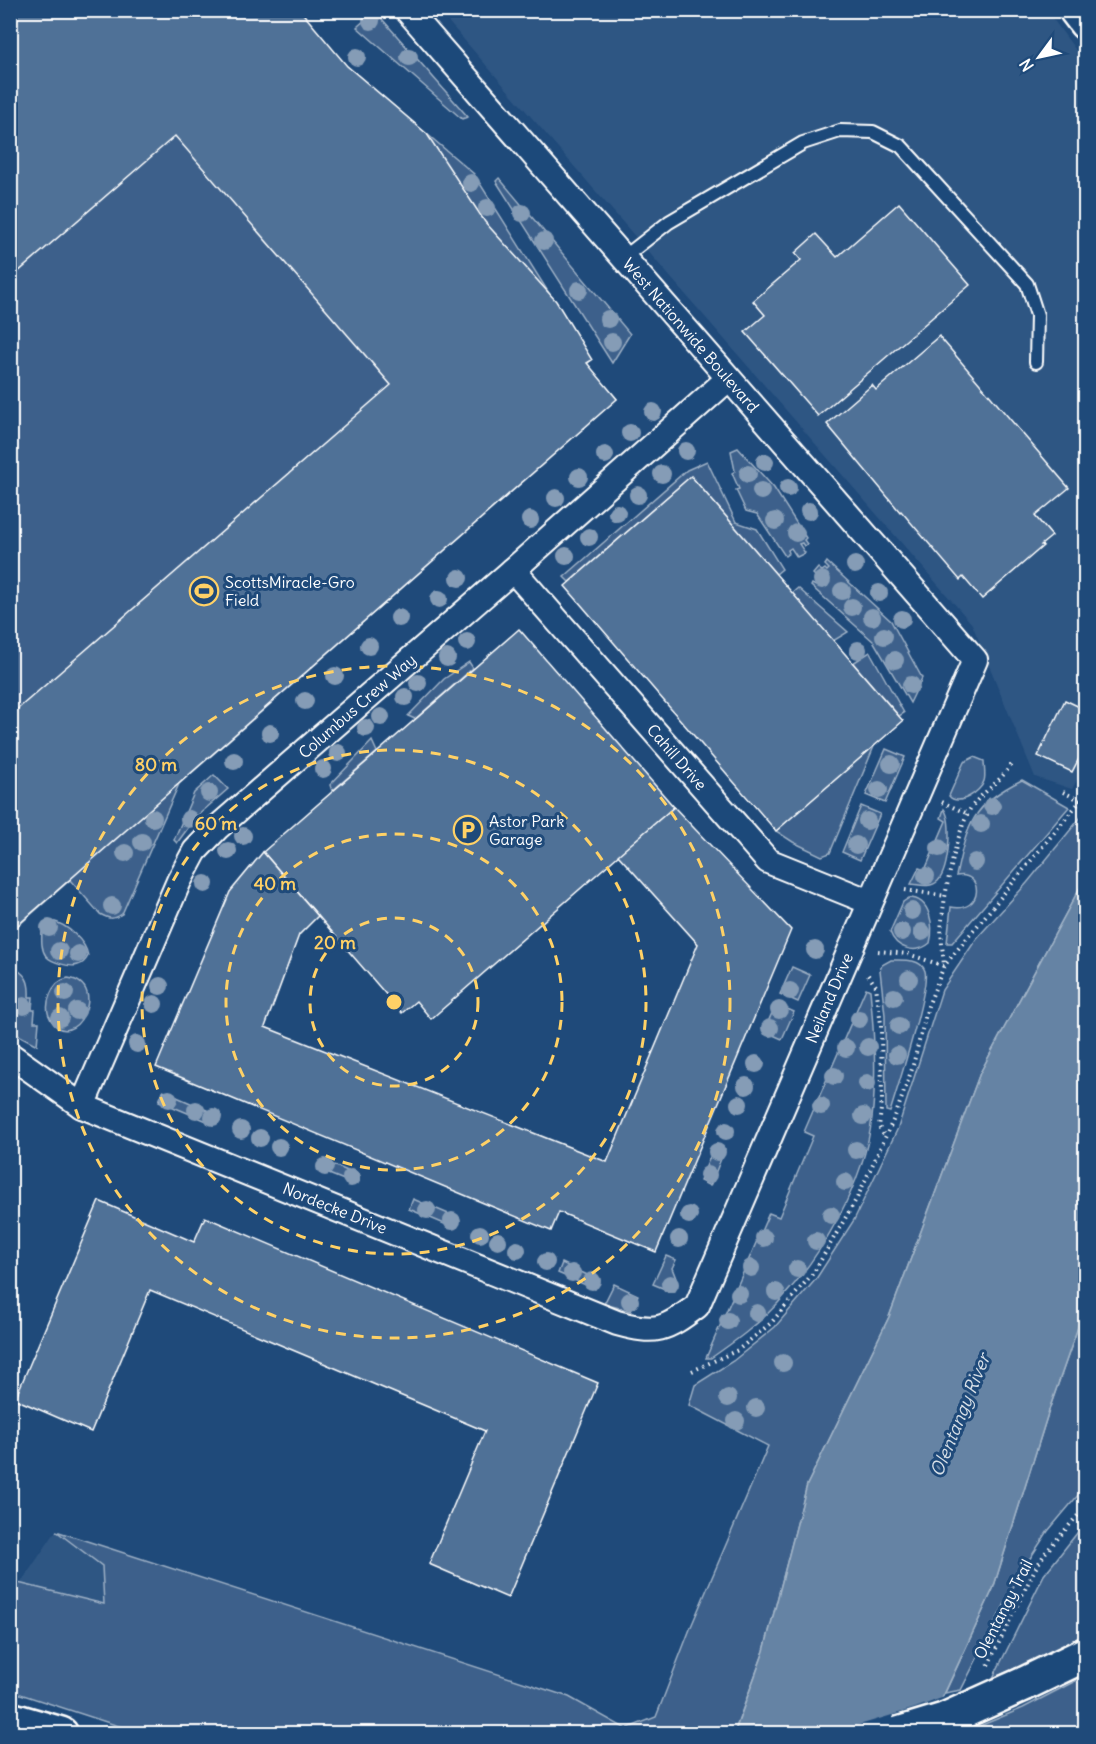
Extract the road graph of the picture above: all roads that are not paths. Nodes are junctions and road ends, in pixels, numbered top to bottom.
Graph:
1 (407, 10) edge
2 (1076, 10) edge
3 (1086, 23) edge
4 (623, 258) junction
5 (1035, 362) dead end
6 (729, 379) junction
7 (513, 570) junction
8 (975, 660) joint
9 (870, 902) junction
10 (10, 1055) edge
11 (82, 1106) junction
12 (672, 1326) joint
13 (1086, 1654) edge
14 (10, 1719) edge
15 (61, 1734) edge
16 (898, 1734) edge

1 - 4 street, West Nationwide Boulevard
2 - 3 main road
4 - 5 lane
4 - 6 street, West Nationwide Boulevard
6 - 7 street, Columbus Crew Way
6 - 8 street, West Nationwide Boulevard
7 - 9 street, Cahill Drive
7 - 11 street, Columbus Crew Way
8 - 9 street, Neiland Drive
9 - 12 street, Neiland Drive
10 - 11 street, Nordecke Drive
11 - 12 street, Nordecke Drive
13 - 16 main road, bridge
14 - 15 main road

